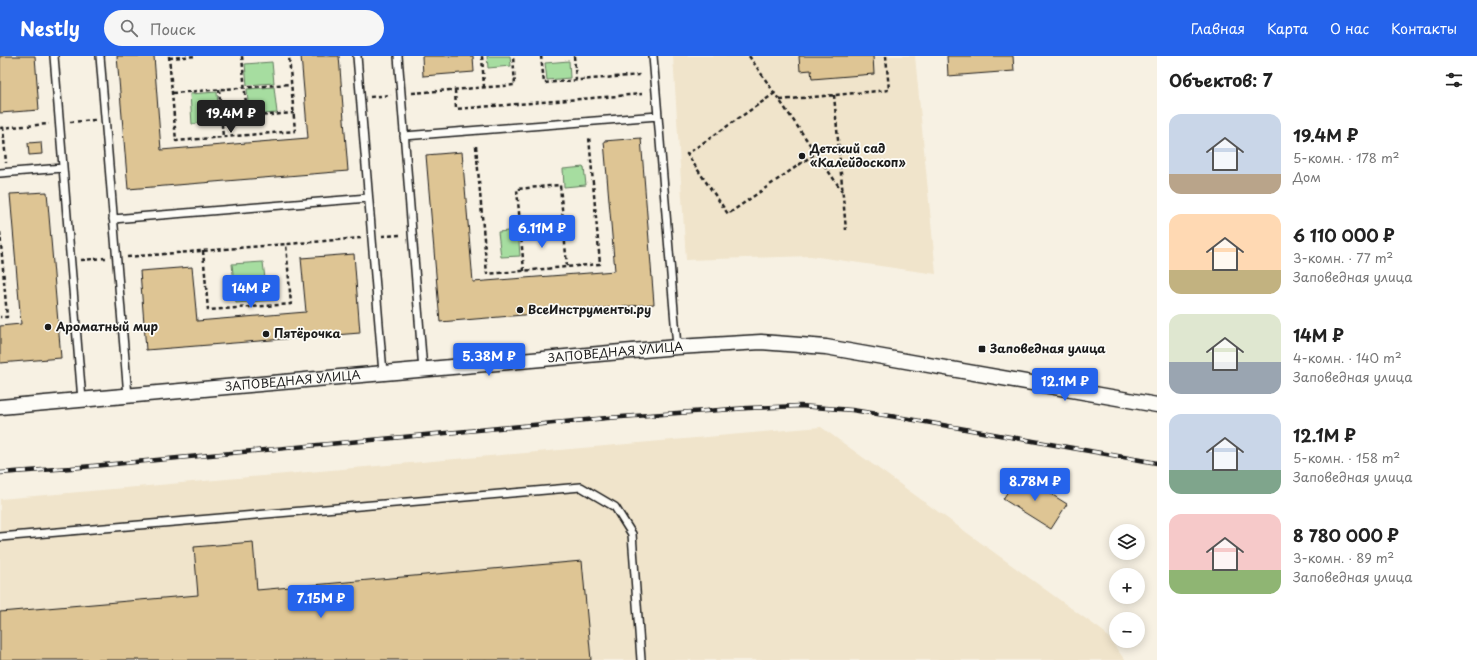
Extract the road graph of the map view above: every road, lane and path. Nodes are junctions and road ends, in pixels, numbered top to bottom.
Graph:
1 (54, 56) edge
2 (100, 56) edge
3 (197, 56) edge
4 (242, 56) edge
5 (289, 56) edge
6 (356, 56) edge
7 (398, 56) edge
8 (482, 56) edge
9 (513, 56) edge
10 (541, 56) edge
11 (574, 56) edge
12 (653, 56) edge
13 (749, 56) edge
14 (886, 56) edge
15 (169, 57) edge
16 (640, 75) dead end
17 (576, 80) junction
18 (292, 84) junction
19 (484, 87) junction
20 (245, 88) junction
21 (219, 90) junction
22 (455, 90) junction
23 (775, 93) junction
24 (172, 94) junction
25 (401, 94) junction
26 (642, 94) dead end
27 (834, 95) junction
28 (360, 98) junction
29 (780, 100) junction
30 (294, 113) junction
31 (658, 116) junction
32 (247, 117) junction
33 (221, 119) junction
34 (3, 128) dead end
35 (404, 136) junction
36 (223, 137) junction
37 (589, 137) dead end
38 (476, 146) dead end
39 (816, 153) junction
40 (63, 168) junction
41 (3, 173) edge
42 (842, 191) junction
43 (368, 198) junction
44 (113, 219) junction
45 (564, 230) junction
46 (846, 230) dead end
47 (0, 232) edge
48 (520, 233) junction
49 (412, 234) junction
50 (372, 237) junction
51 (286, 244) junction
52 (203, 251) junction
53 (116, 258) junction
54 (71, 261) junction
55 (567, 267) junction
56 (524, 271) junction
57 (0, 317) edge
58 (677, 347) junction
59 (424, 370) junction
60 (383, 373) junction
61 (128, 396) junction
62 (82, 400) junction
63 (1157, 405) edge
64 (0, 407) edge
65 (0, 537) edge
66 (640, 660) edge

1 - 40 lane
2 - 44 lane
3 - 15 path
4 - 20 path
5 - 18 path
6 - 28 lane
7 - 25 lane
8 - 19 path
9 - 19 path
10 - 17 path
11 - 17 path
12 - 31 lane
13 - 23 path
14 - 27 path
15 - 24 path
16 - 17 path
18 - 20 path
18 - 30 path
19 - 22 path
20 - 21 path
20 - 32 path
21 - 24 path
21 - 33 path
22 - 25 path
22 - 26 path
23 - 29 path
23 - 39 path
24 - 36 path
25 - 28 path
25 - 35 lane
27 - 29 path
27 - 42 path
28 - 43 lane
29 - 39 path
30 - 32 path
30 - 36 path
31 - 35 lane
31 - 58 lane
32 - 33 path
33 - 36 path
34 - 41 path
35 - 49 lane
37 - 55 path
38 - 56 path
39 - 42 path
40 - 41 lane
40 - 54 lane
42 - 46 path
43 - 44 lane
43 - 50 lane
44 - 53 lane
45 - 48 path
45 - 48 path
45 - 55 path
47 - 57 path
48 - 56 path
49 - 50 path
49 - 59 lane
50 - 51 path
50 - 60 lane
51 - 52 path
51 - 52 path
52 - 53 path
53 - 54 path
53 - 61 lane
54 - 62 lane
55 - 56 path
58 - 59 street, ЗАПОВЕДНАЯ УЛИЦА
58 - 63 street, ЗАПОВЕДНАЯ УЛИЦА
59 - 60 street, ЗАПОВЕДНАЯ УЛИЦА
60 - 61 street, ЗАПОВЕДНАЯ УЛИЦА
61 - 62 street, ЗАПОВЕДНАЯ УЛИЦА
62 - 64 street, ЗАПОВЕДНАЯ УЛИЦА
65 - 66 lane

